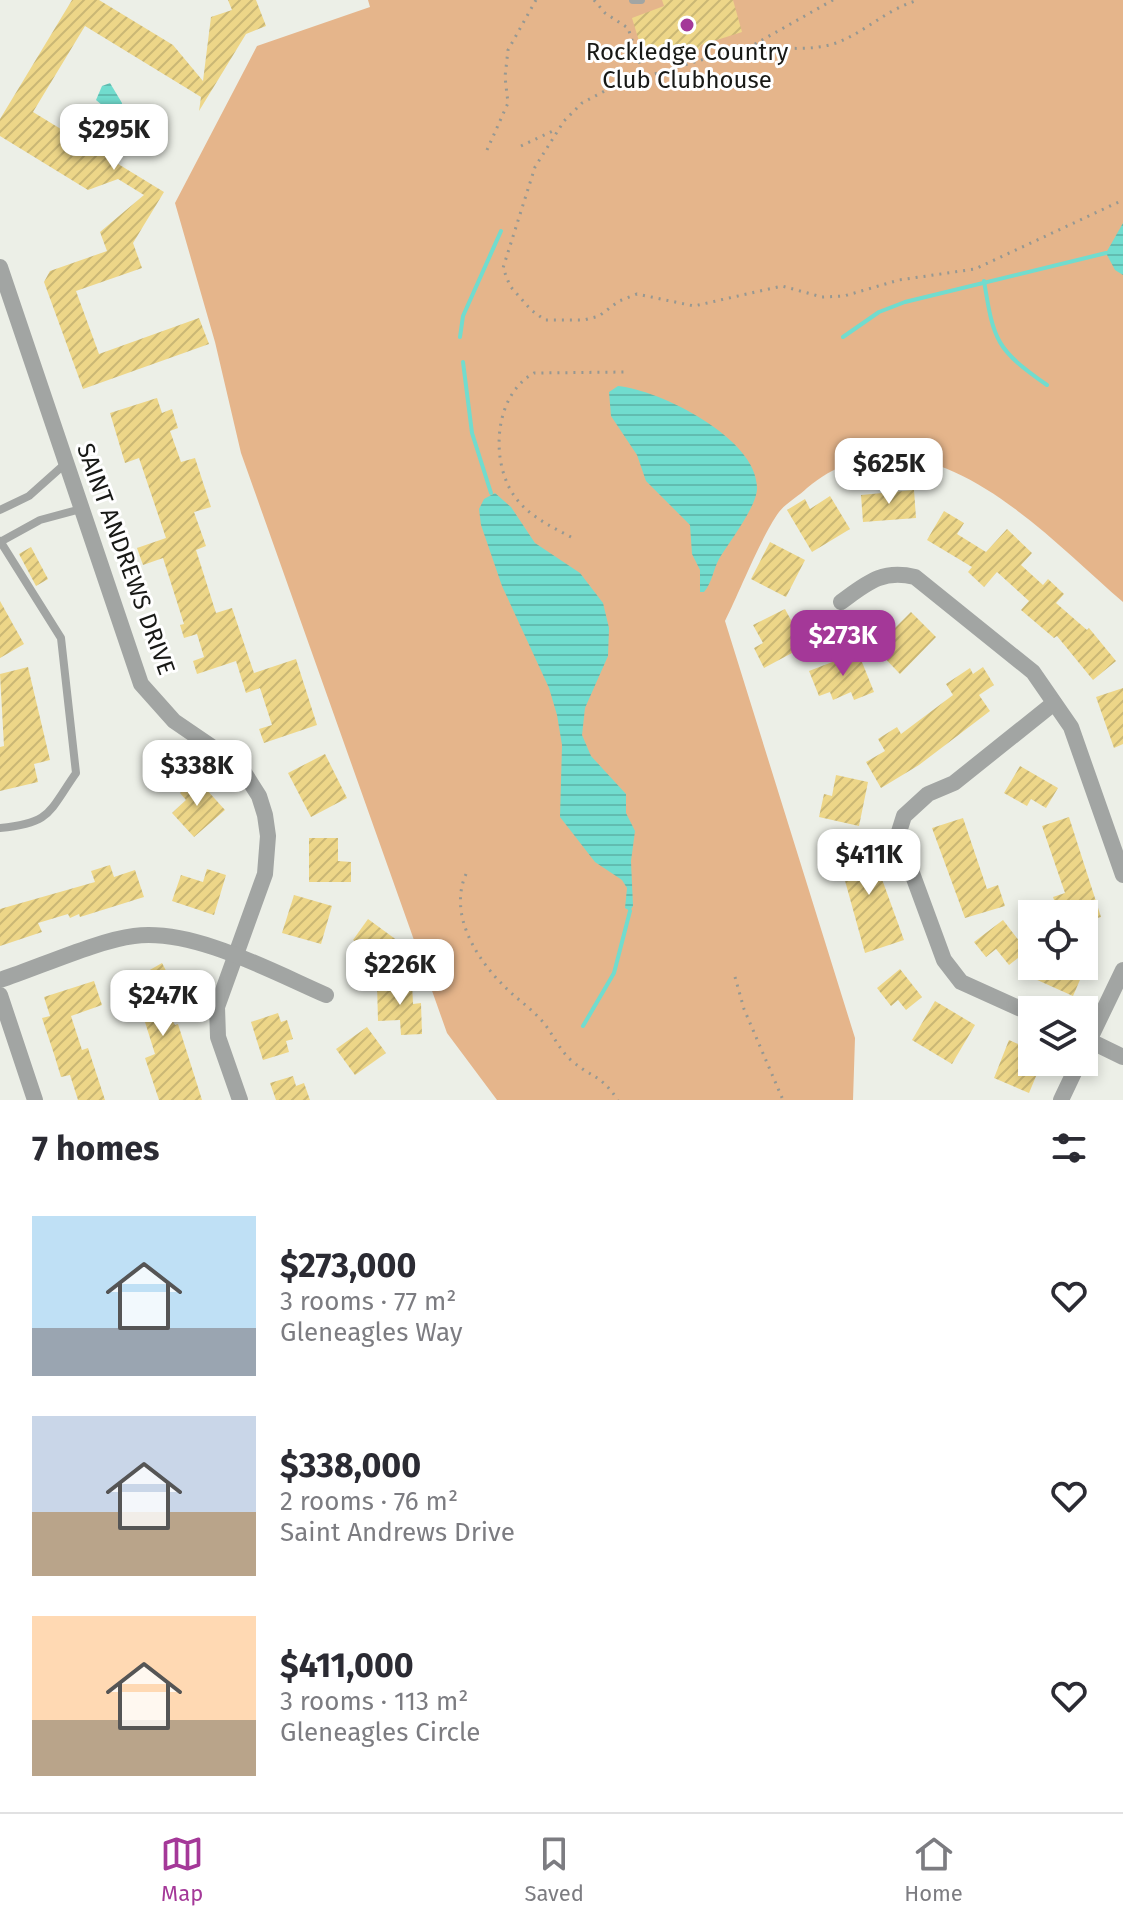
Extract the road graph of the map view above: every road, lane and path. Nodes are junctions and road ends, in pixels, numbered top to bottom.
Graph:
1 (536, 0) edge
2 (594, 0) edge
3 (633, 0) edge
4 (641, 0) edge
5 (833, 0) edge
6 (919, 0) edge
7 (755, 44) junction
8 (643, 75) junction
9 (557, 129) junction
10 (521, 146) dead end
11 (487, 150) dead end
12 (1123, 200) edge
13 (0, 267) edge
14 (625, 372) dead end
15 (66, 463) junction
16 (81, 509) junction
17 (0, 510) edge
18 (571, 537) dead end
19 (0, 542) edge
20 (841, 602) dead end
21 (1054, 703) junction
22 (0, 828) edge
23 (466, 874) dead end
24 (1123, 875) edge
25 (237, 957) junction
26 (1123, 970) edge
27 (735, 977) dead end
28 (0, 980) edge
29 (0, 995) edge
30 (326, 995) dead end
31 (1018, 1008) edge
32 (1098, 1019) edge
33 (1098, 1048) edge
34 (1123, 1057) edge
35 (1072, 1076) edge
36 (35, 1100) edge
37 (240, 1100) edge
38 (618, 1100) edge
39 (783, 1100) edge
40 (1061, 1100) edge

1 - 11 path
2 - 8 path
3 - 4 lane
5 - 7 path
6 - 7 path
7 - 8 path
8 - 9 path
9 - 10 path
9 - 12 path
13 - 15 street, SAINT ANDREWS DRIVE
14 - 18 path
15 - 16 street, SAINT ANDREWS DRIVE
15 - 17 lane
16 - 19 lane
16 - 25 street, SAINT ANDREWS DRIVE
19 - 22 lane
20 - 21 street
21 - 24 street
21 - 31 street
23 - 38 path
25 - 28 street
25 - 30 street
25 - 37 street, SAINT ANDREWS DRIVE
26 - 32 street
27 - 39 path
29 - 36 street
33 - 34 street
35 - 40 street

